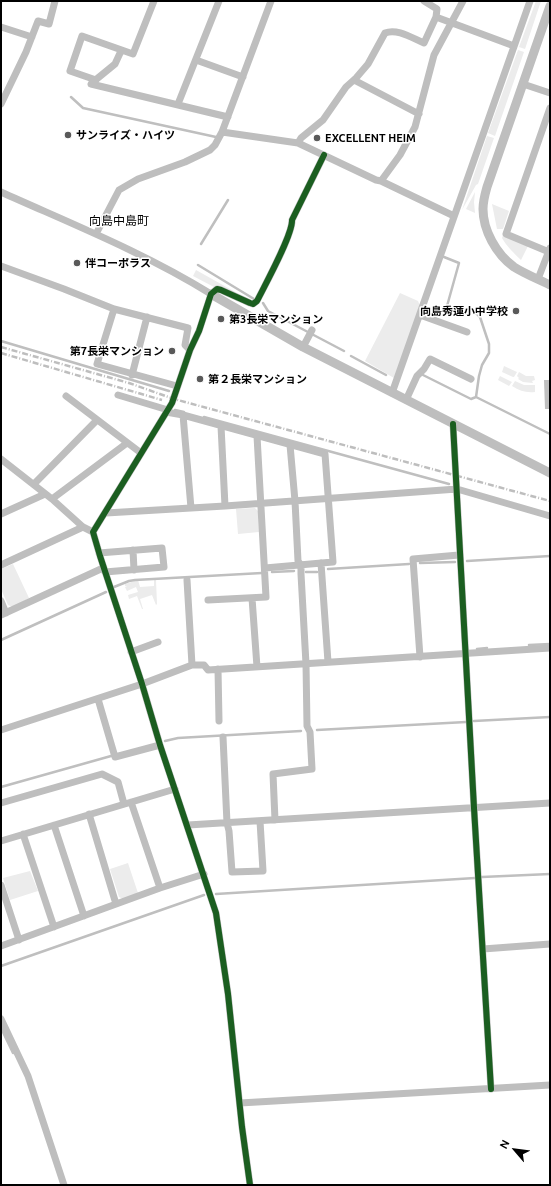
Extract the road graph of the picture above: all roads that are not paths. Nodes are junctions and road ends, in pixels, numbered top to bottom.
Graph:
1 (55, 1) edge
2 (154, 1) edge
3 (219, 1) edge
4 (271, 1) edge
5 (424, 1) edge
6 (463, 1) edge
7 (530, 1) edge
8 (550, 6) edge
9 (436, 17) junction
10 (452, 24) junction
11 (1, 27) edge
12 (32, 36) junction
13 (514, 46) junction
14 (121, 51) junction
15 (196, 60) junction
16 (243, 77) junction
17 (96, 80) junction
18 (354, 80) junction
19 (523, 84) junction
20 (550, 93) edge
21 (2, 100) edge
22 (178, 104) junction
23 (550, 108) edge
24 (419, 114) junction
25 (228, 116) junction
26 (222, 132) junction
27 (298, 143) junction
28 (324, 155) junction
29 (381, 181) junction
30 (1, 192) edge
31 (454, 216) junction
32 (96, 234) junction
33 (549, 250) edge
34 (1, 266) edge
35 (538, 279) junction
36 (550, 285) edge
37 (211, 294) junction
38 (114, 309) junction
39 (420, 315) junction
40 (147, 318) junction
41 (467, 332) dead end
42 (310, 333) dead end
43 (303, 347) junction
44 (190, 350) junction
45 (132, 374) junction
46 (471, 379) dead end
47 (177, 386) junction
48 (392, 393) junction
49 (118, 394) dead end
50 (66, 396) dead end
51 (406, 400) junction
52 (167, 411) junction
53 (183, 415) junction
54 (97, 420) junction
55 (453, 424) junction
56 (221, 426) junction
57 (257, 436) junction
58 (126, 443) junction
59 (290, 445) junction
60 (141, 453) junction
61 (2, 461) edge
62 (550, 473) edge
63 (34, 484) junction
64 (457, 489) junction
65 (45, 494) junction
66 (52, 499) junction
67 (328, 499) junction
68 (295, 501) junction
69 (261, 503) junction
70 (225, 506) junction
71 (191, 508) junction
72 (106, 513) junction
73 (1, 514) edge
74 (550, 516) edge
75 (84, 527) junction
76 (93, 532) junction
77 (133, 550) junction
78 (99, 553) junction
79 (459, 555) junction
80 (321, 563) junction
81 (1, 565) edge
82 (300, 565) junction
83 (265, 568) junction
84 (104, 570) junction
85 (134, 570) junction
86 (187, 580) dead end
87 (252, 598) junction
88 (208, 600) dead end
89 (1, 601) edge
90 (4, 614) edge
91 (158, 642) dead end
92 (550, 648) edge
93 (131, 652) junction
94 (465, 654) junction
95 (420, 657) junction
96 (328, 662) junction
97 (306, 664) junction
98 (192, 665) junction
99 (257, 667) junction
100 (218, 669) junction
101 (142, 684) junction
102 (98, 699) junction
103 (219, 721) dead end
104 (1, 730) edge
105 (223, 737) dead end
106 (160, 745) junction
107 (175, 789) junction
108 (1, 803) edge
109 (128, 803) junction
110 (550, 803) edge
111 (474, 808) junction
112 (89, 814) junction
113 (275, 820) junction
114 (260, 821) junction
115 (227, 823) junction
116 (54, 825) junction
117 (188, 825) junction
118 (23, 834) junction
119 (1, 841) edge
120 (204, 874) junction
121 (1, 885) edge
122 (160, 888) junction
123 (116, 904) junction
124 (84, 916) junction
125 (54, 927) junction
126 (19, 940) junction
127 (550, 944) edge
128 (1, 946) edge
129 (483, 949) junction
130 (1, 1020) edge
131 (550, 1085) edge
132 (491, 1089) junction
133 (240, 1102) junction
134 (64, 1185) edge
135 (250, 1185) edge

1 - 12 street
2 - 14 street
3 - 15 street
4 - 16 street
5 - 9 street
6 - 10 street
7 - 13 street
8 - 19 street
9 - 10 street
9 - 18 street
10 - 13 street
10 - 24 street
11 - 12 street
12 - 21 street
13 - 31 street
14 - 17 street
14 - 17 street
15 - 16 street
15 - 22 street
16 - 25 street
17 - 22 street
18 - 24 street
18 - 27 street
19 - 20 street
19 - 35 street
22 - 25 street
23 - 33 street
24 - 29 street
25 - 26 street
26 - 27 street
26 - 32 street
27 - 28 street
28 - 29 street
28 - 37 street
29 - 31 street
30 - 32 street
31 - 39 street
32 - 37 street
33 - 35 street
34 - 38 street
35 - 36 street
37 - 43 street
37 - 44 street
38 - 40 street
38 - 45 street
39 - 41 street
39 - 48 street
40 - 44 street
40 - 45 street
42 - 43 street
43 - 48 street
44 - 47 street
45 - 47 street
46 - 51 street
47 - 52 street
48 - 51 street
49 - 52 street
50 - 54 street
51 - 55 street
52 - 53 street
52 - 60 street
53 - 56 street
53 - 71 street
54 - 58 street
54 - 63 street
55 - 62 street
55 - 64 street
56 - 57 street
56 - 70 street
57 - 59 street
57 - 69 street
58 - 60 street
58 - 66 street
59 - 67 street
59 - 68 street
60 - 72 street
61 - 63 street
63 - 65 street
64 - 67 street
64 - 74 street
64 - 79 street
65 - 66 street
65 - 73 street
66 - 75 street
67 - 68 street
67 - 80 street
68 - 69 street
68 - 82 street
69 - 70 street
69 - 83 street
70 - 71 street
71 - 72 street
72 - 76 street
75 - 76 street
75 - 81 street
76 - 78 street
77 - 78 street
77 - 85 street
77 - 85 street
78 - 84 street
79 - 94 street
79 - 95 street
80 - 82 street
80 - 96 street
82 - 83 street
82 - 97 street
83 - 87 street
84 - 85 street
84 - 90 street
84 - 93 street
86 - 98 street
87 - 88 street
87 - 99 street
89 - 90 street
91 - 93 street
92 - 94 street
93 - 101 street
94 - 95 street
94 - 111 street
95 - 96 street
96 - 97 street
97 - 99 street
97 - 113 street
98 - 100 street
98 - 101 street
99 - 100 street
100 - 103 street
101 - 102 street
101 - 106 street
102 - 104 street
102 - 106 street
105 - 115 street
106 - 107 street
107 - 109 street
107 - 117 street
108 - 109 street
109 - 112 street
109 - 122 street
110 - 111 street
111 - 113 street
111 - 129 street
112 - 116 street
112 - 123 street
113 - 114 street
114 - 115 street
114 - 115 street
115 - 117 street
116 - 118 street
116 - 124 street
117 - 120 street
118 - 119 street
118 - 125 street
120 - 122 street
120 - 133 street
121 - 126 street
122 - 123 street
123 - 124 street
124 - 125 street
125 - 126 street
126 - 128 street
127 - 129 street
129 - 132 street
130 - 134 street
131 - 132 street
132 - 133 street
133 - 135 street

